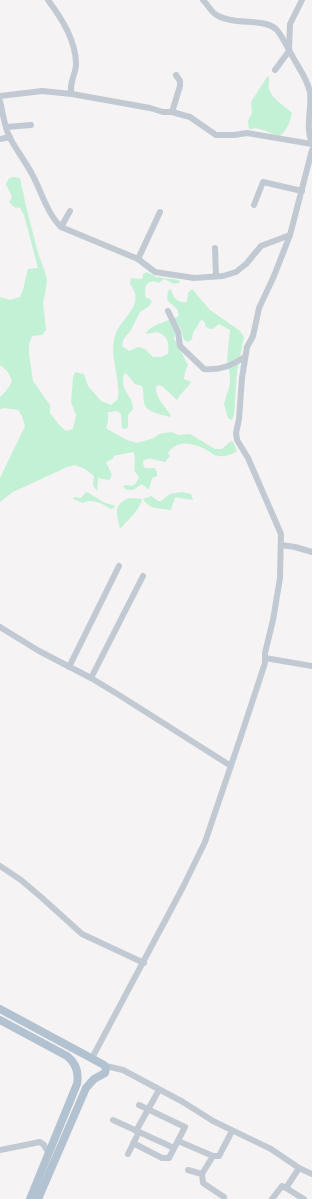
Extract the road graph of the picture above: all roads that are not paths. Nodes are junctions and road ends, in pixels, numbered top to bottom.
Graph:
1 (48, 0) edge
2 (204, 0) edge
3 (302, 0) edge
4 (289, 51) junction
5 (275, 70) dead end
6 (176, 75) dead end
7 (72, 94) junction
8 (0, 96) edge
9 (0, 101) edge
10 (1, 112) edge
11 (172, 112) junction
12 (31, 125) dead end
13 (6, 127) junction
14 (10, 137) junction
15 (0, 139) edge
16 (312, 144) edge
17 (312, 150) edge
18 (302, 191) junction
19 (254, 205) dead end
20 (70, 211) dead end
21 (160, 212) dead end
22 (61, 227) junction
23 (290, 235) junction
24 (215, 248) dead end
25 (138, 258) junction
26 (216, 276) junction
27 (168, 311) dead end
28 (245, 357) junction
29 (282, 545) junction
30 (312, 552) edge
31 (119, 566) dead end
32 (143, 576) dead end
33 (0, 627) edge
34 (265, 658) junction
35 (312, 666) edge
36 (69, 667) junction
37 (91, 678) junction
38 (231, 766) junction
39 (0, 866) edge
40 (144, 963) junction
41 (0, 1009) edge
42 (0, 1020) edge
43 (80, 1052) junction
44 (92, 1058) junction
45 (74, 1063) junction
46 (106, 1066) junction
47 (78, 1072) junction
48 (94, 1079) junction
49 (159, 1090) junction
50 (139, 1105) dead end
51 (148, 1108) junction
52 (113, 1120) dead end
53 (137, 1131) junction
54 (232, 1131) junction
55 (178, 1142) junction
56 (133, 1143) junction
57 (174, 1148) junction
58 (0, 1150) edge
59 (48, 1154) junction
60 (128, 1154) dead end
61 (213, 1156) junction
62 (299, 1168) junction
63 (188, 1170) dead end
64 (202, 1174) junction
65 (312, 1174) edge
66 (286, 1188) junction
67 (224, 1197) dead end
68 (30, 1199) edge
69 (38, 1199) edge
70 (272, 1199) edge
71 (304, 1199) edge

1 - 7 street
2 - 4 street
3 - 4 street
4 - 5 street
4 - 16 street
6 - 11 street
7 - 8 street
7 - 11 street
9 - 10 street
10 - 13 street
11 - 16 street
12 - 13 street
13 - 14 street
14 - 15 street
14 - 22 street
17 - 18 street
18 - 19 street
18 - 23 street
20 - 22 street
21 - 25 street
22 - 25 street
23 - 26 street
23 - 28 street
24 - 26 street
25 - 26 street
27 - 28 street
28 - 29 street
29 - 30 street
29 - 34 street
31 - 36 street
32 - 37 street
33 - 36 street
34 - 35 street
34 - 38 street
36 - 37 street
37 - 38 street
38 - 40 street
39 - 40 street
40 - 44 street
41 - 43 main road
42 - 45 main road
43 - 44 main road
43 - 45 main road
44 - 46 main road
45 - 47 main road
46 - 48 main road
46 - 49 street
47 - 48 main road
47 - 59 main road
48 - 69 main road
49 - 51 street
49 - 54 street
50 - 51 street
51 - 53 street
51 - 55 street
52 - 53 street
53 - 56 street
53 - 57 street
54 - 61 street
54 - 62 street
55 - 57 street
55 - 61 street
56 - 57 street
56 - 60 street
58 - 59 street
59 - 68 main road
61 - 64 street
62 - 65 street
62 - 66 street
63 - 64 street
64 - 67 street
66 - 70 street
66 - 71 street

